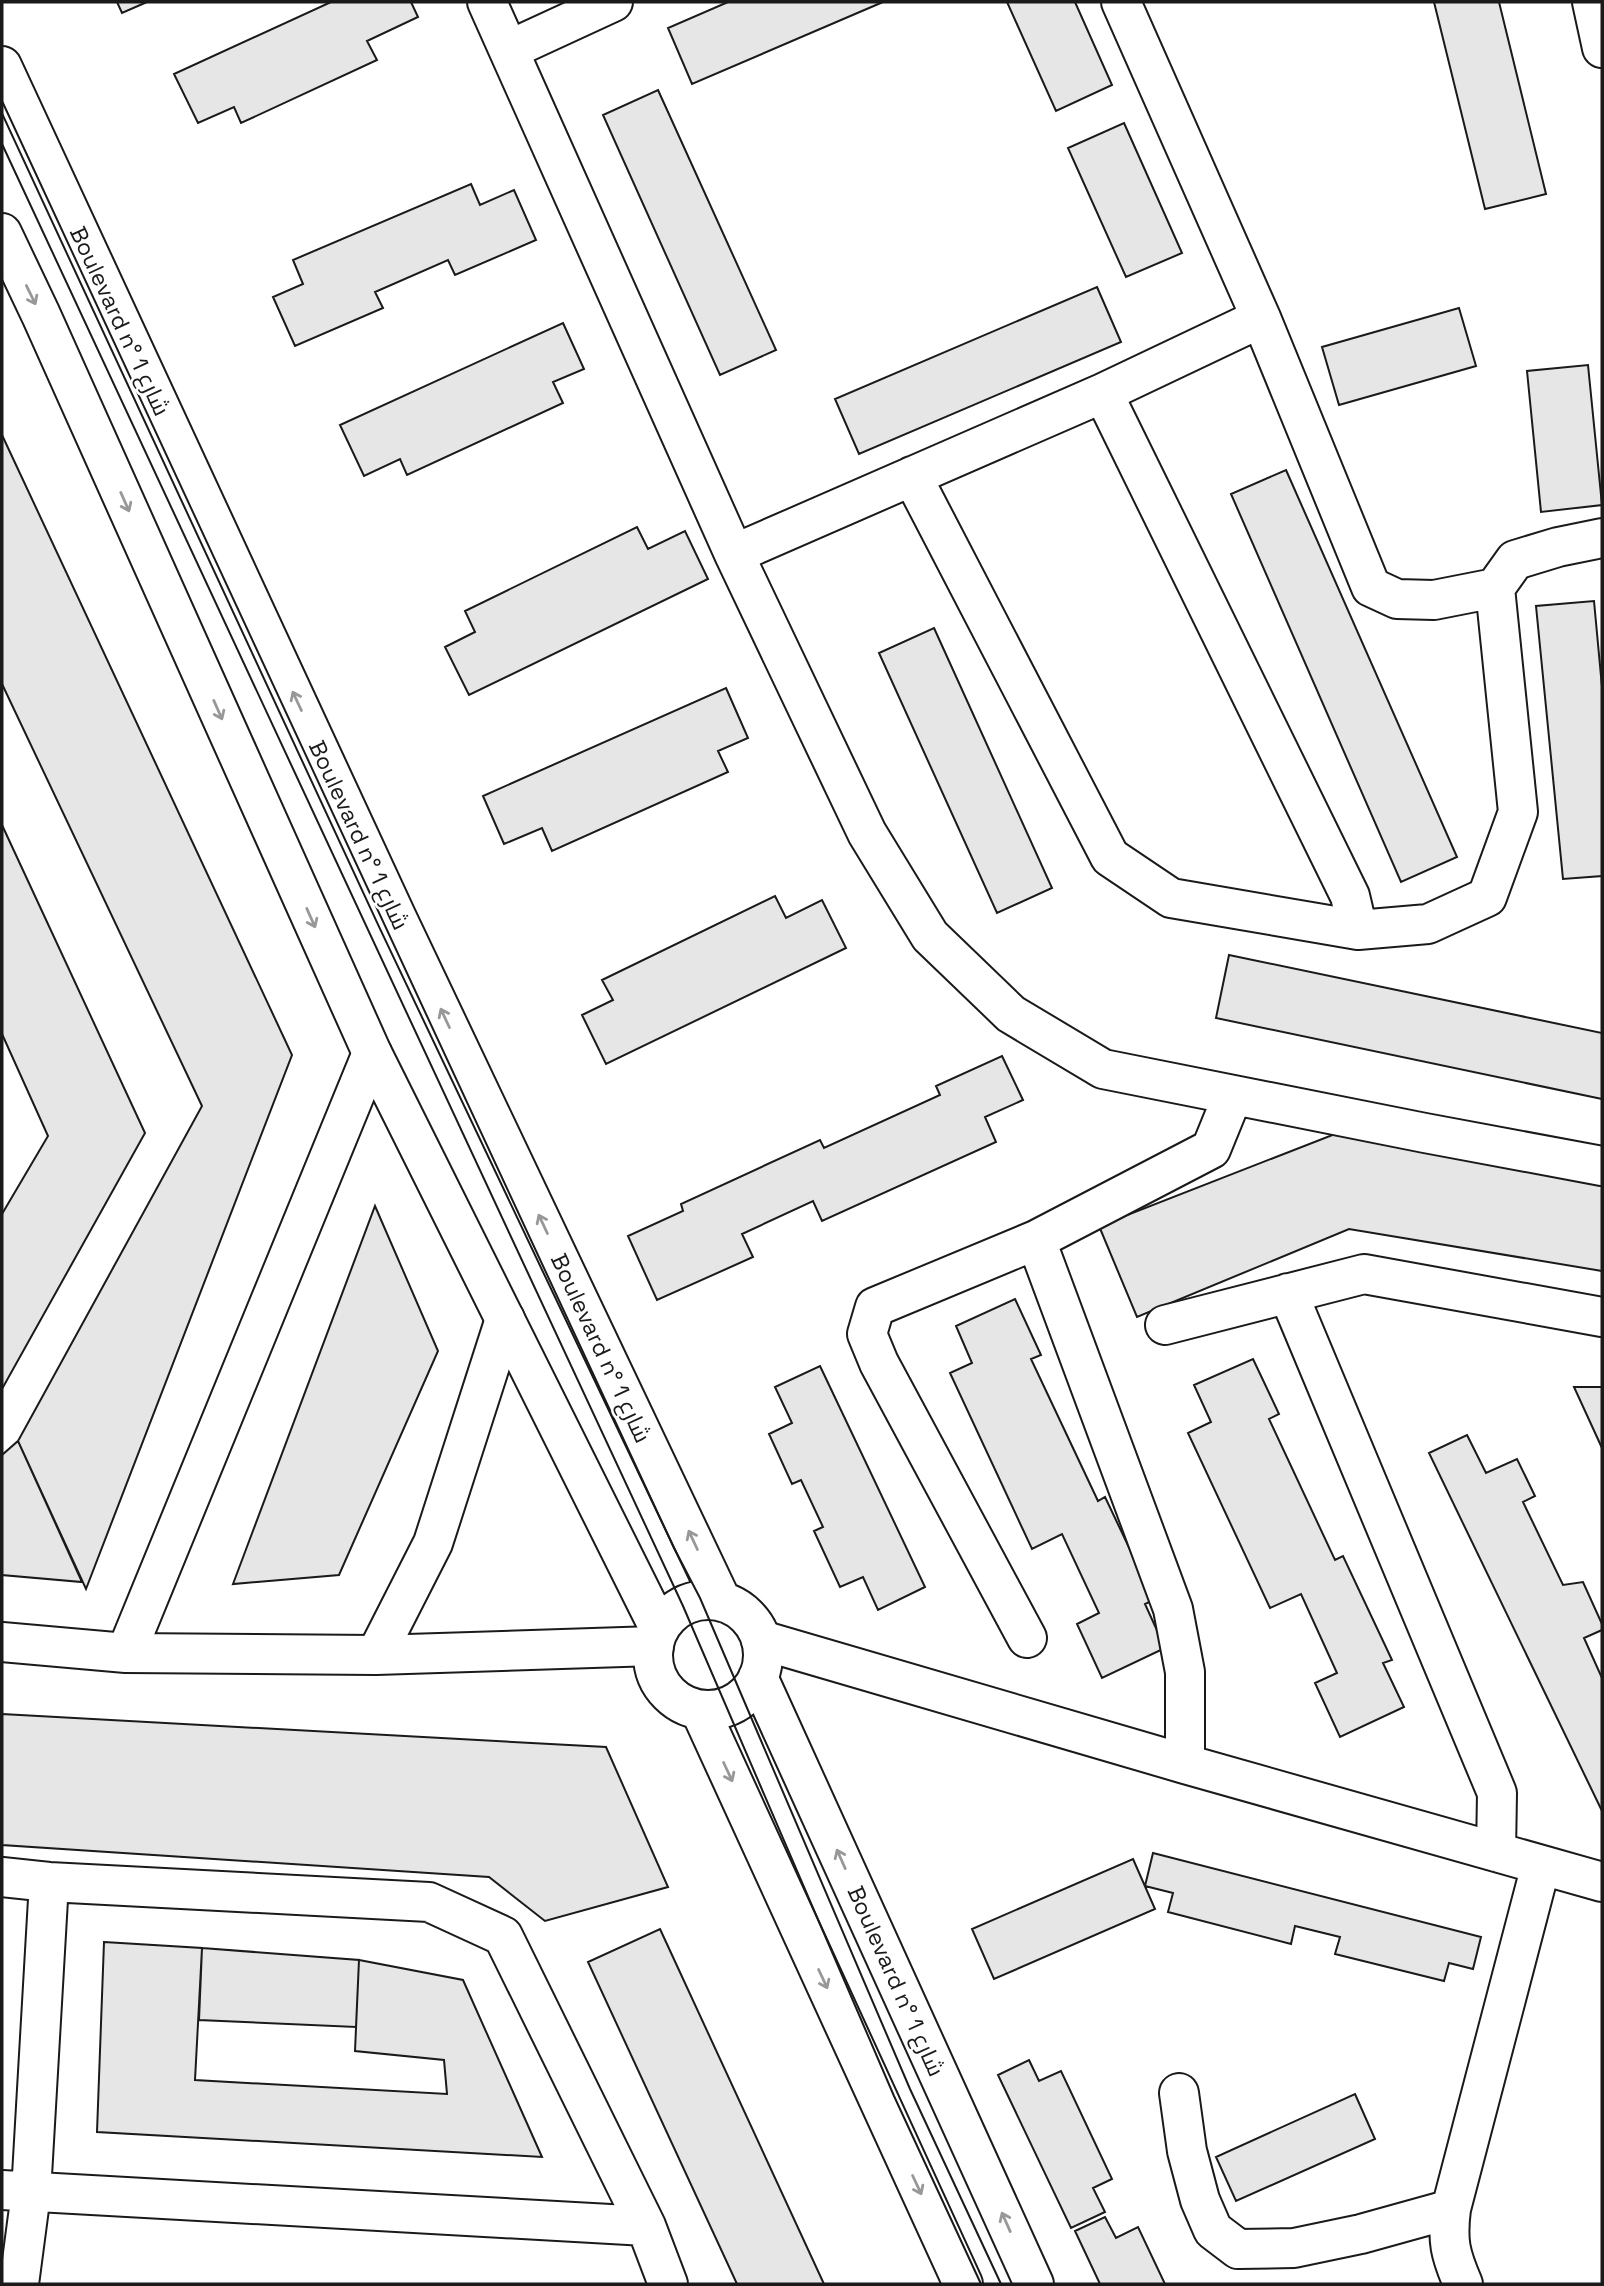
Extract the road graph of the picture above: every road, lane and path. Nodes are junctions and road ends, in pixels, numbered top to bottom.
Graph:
1 (487, 2) edge
2 (613, 2) edge
3 (1121, 2) edge
4 (509, 50) junction
5 (2, 66) edge
6 (2, 233) edge
7 (1261, 318) junction
8 (1103, 393) junction
9 (912, 476) junction
10 (1602, 538) edge
11 (734, 554) junction
12 (1495, 588) junction
13 (1358, 930) junction
14 (372, 1053) junction
15 (1233, 1095) junction
16 (1602, 1166) edge
17 (1037, 1240) junction
18 (1288, 1293) junction
19 (1602, 1317) edge
20 (505, 1319) junction
21 (1165, 1325) dead end
22 (722, 1602) junction
23 (657, 1637) junction
24 (1027, 1638) dead end
25 (2, 1642) edge
26 (126, 1653) junction
27 (376, 1655) junction
28 (760, 1659) junction
29 (699, 1710) junction
30 (1185, 1764) junction
31 (1496, 1852) junction
32 (1541, 1865) junction
33 (2, 1877) edge
34 (49, 1882) junction
35 (1602, 1882) edge
36 (1179, 2093) dead end
37 (16, 2191) edge
38 (1451, 2209) junction
39 (646, 2226) junction
40 (19, 2284) edge
41 (668, 2284) edge
42 (963, 2284) edge
43 (1034, 2284) edge
44 (1463, 2284) edge

1 - 4 street
2 - 4 street
3 - 7 street
4 - 11 street
22 -> 5 street, Boulevard n° شارع 1
6 -> 14 street
7 - 8 street
7 - 12 street
8 - 9 street
8 - 13 street
9 - 11 street
9 - 13 street
10 - 12 street
11 - 15 street
12 - 13 street
14 - 20 street
14 - 26 street
15 - 16 street
15 - 17 street
17 - 24 street
17 - 30 street
18 - 19 street
18 - 21 street
18 - 31 street
20 - 23 street
20 - 27 street
22 - 23 street
22 - 28 street
23 - 27 street
23 - 29 street
25 - 26 street
26 - 27 street
28 - 29 street
28 - 30 street
43 -> 28 street, Boulevard n° شارع 1
29 -> 42 street
30 - 31 street
31 - 32 street
32 - 35 street
32 - 38 street
33 - 34 street
34 - 37 street
34 - 39 street
36 - 38 street
37 - 39 street
37 - 40 street
38 - 44 street
39 - 41 street

